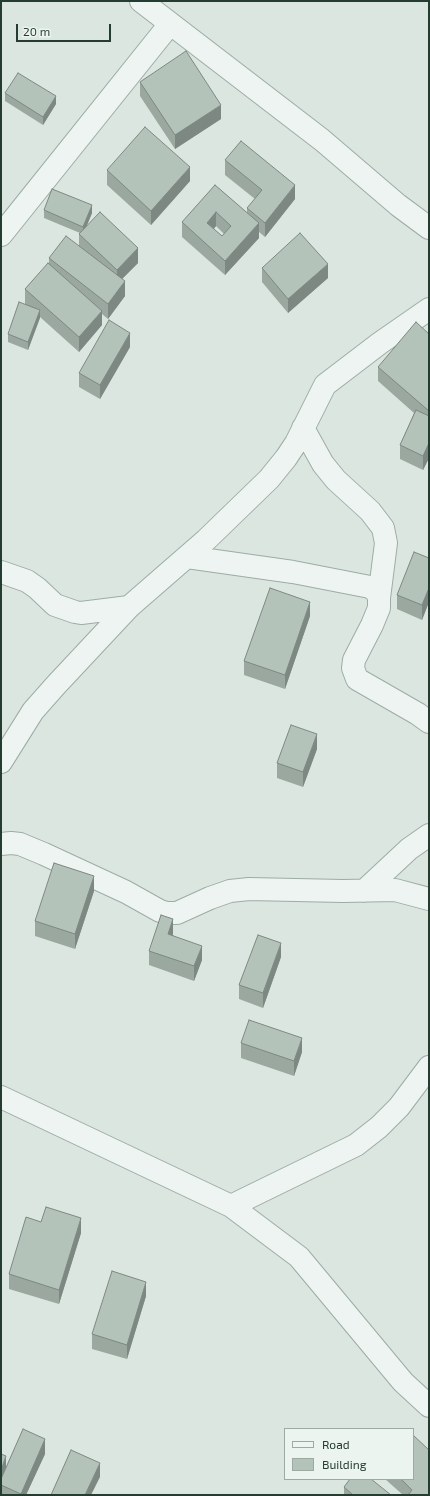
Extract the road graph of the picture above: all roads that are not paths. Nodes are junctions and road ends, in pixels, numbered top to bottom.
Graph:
1 (141, 1) edge
2 (170, 24) junction
3 (429, 228) edge
4 (1, 235) edge
5 (429, 308) edge
6 (303, 428) junction
7 (187, 557) junction
8 (1, 572) edge
9 (379, 598) junction
10 (129, 607) junction
11 (429, 722) edge
12 (1, 762) edge
13 (429, 835) edge
14 (1, 844) edge
15 (364, 891) junction
16 (429, 899) edge
17 (429, 1067) edge
18 (1, 1097) edge
19 (231, 1206) junction
20 (429, 1406) edge

1 - 2 street
2 - 3 street
2 - 4 street
5 - 6 street
6 - 7 street
6 - 9 street
7 - 9 street
7 - 10 street
8 - 10 street
9 - 11 street
10 - 12 street
13 - 15 street
14 - 15 street
15 - 16 street
17 - 19 street
18 - 19 street
19 - 20 street

